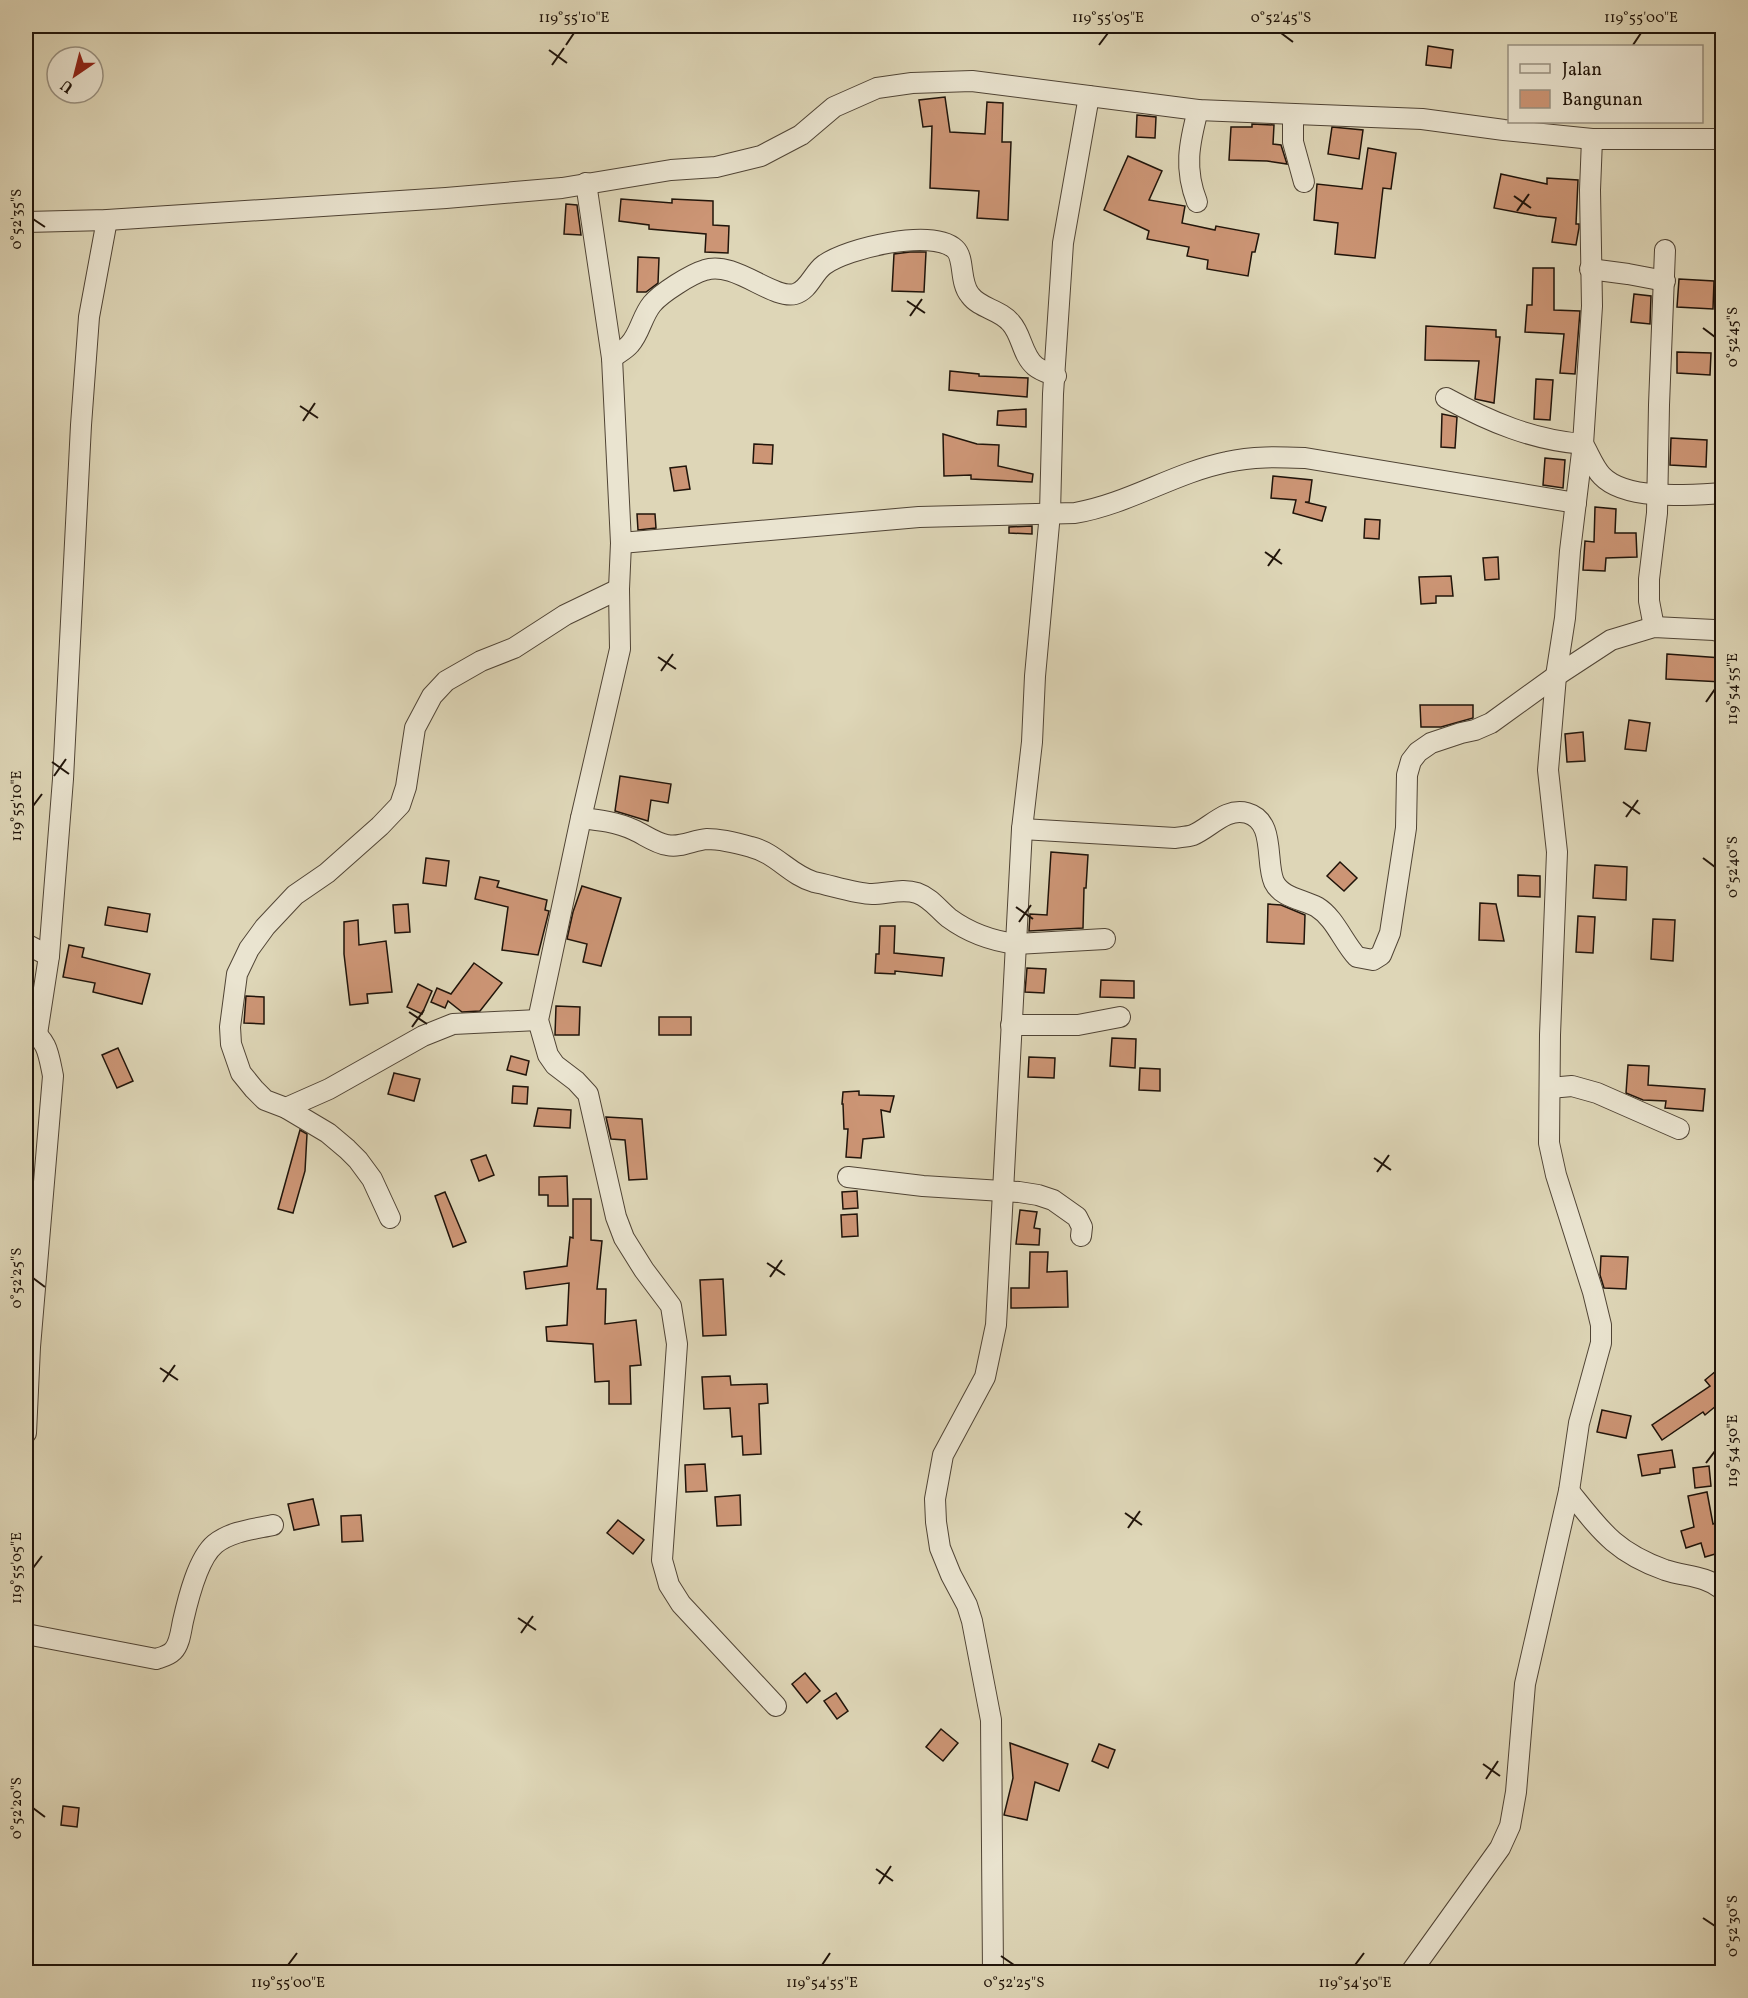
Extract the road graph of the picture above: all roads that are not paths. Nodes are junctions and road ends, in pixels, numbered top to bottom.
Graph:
1 (1089, 96) junction
2 (1198, 110) junction
3 (1293, 115) junction
4 (1592, 139) junction
5 (1722, 139) edge
6 (1304, 182) dead end
7 (586, 183) junction
8 (1197, 202) dead end
9 (107, 220) junction
10 (26, 222) edge
11 (1665, 250) dead end
12 (1590, 269) junction
13 (1665, 281) junction
14 (612, 358) junction
15 (1056, 376) junction
16 (1446, 398) dead end
17 (1583, 444) junction
18 (1722, 493) edge
19 (1658, 494) junction
20 (1576, 503) junction
21 (1050, 513) junction
22 (621, 543) junction
23 (618, 589) junction
24 (1654, 627) junction
25 (1722, 633) edge
26 (1556, 676) junction
27 (581, 818) junction
28 (1022, 829) junction
29 (1105, 939) dead end
30 (26, 944) edge
31 (1016, 944) junction
32 (49, 956) junction
33 (1120, 1017) dead end
34 (538, 1020) junction
35 (1011, 1025) junction
36 (31, 1029) edge
37 (1550, 1088) junction
38 (286, 1108) junction
39 (1679, 1129) dead end
40 (848, 1177) dead end
41 (1003, 1192) junction
42 (390, 1218) dead end
43 (1082, 1236) dead end
44 (26, 1433) edge
45 (1569, 1491) junction
46 (273, 1525) dead end
47 (1722, 1589) edge
48 (26, 1634) edge
49 (776, 1706) dead end
50 (993, 1972) edge
51 (1411, 1972) edge

1 - 2 street
1 - 7 street
1 - 15 street
2 - 3 street
2 - 8 street
3 - 4 street
3 - 6 street
4 - 5 street
4 - 12 street
7 - 9 street
7 - 14 street
9 - 10 street
9 - 32 street
11 - 13 street
12 - 13 street
12 - 17 street
13 - 19 street
14 - 15 street
14 - 22 street
15 - 21 street
16 - 17 street
17 - 19 street
17 - 20 street
18 - 19 street
19 - 24 street
20 - 21 street
20 - 26 street
21 - 22 street
21 - 28 street
22 - 23 street
23 - 27 street
23 - 38 street
24 - 25 street
24 - 26 street
26 - 28 street
26 - 37 street
27 - 31 street
27 - 34 street
28 - 31 street
29 - 31 street
30 - 32 street
31 - 35 street
32 - 36 street
33 - 35 street
34 - 38 street
34 - 49 street
35 - 41 street
36 - 44 street
37 - 39 street
37 - 45 street
38 - 42 street
40 - 41 street
41 - 43 street
41 - 50 street
45 - 47 street
45 - 51 street
46 - 48 street

